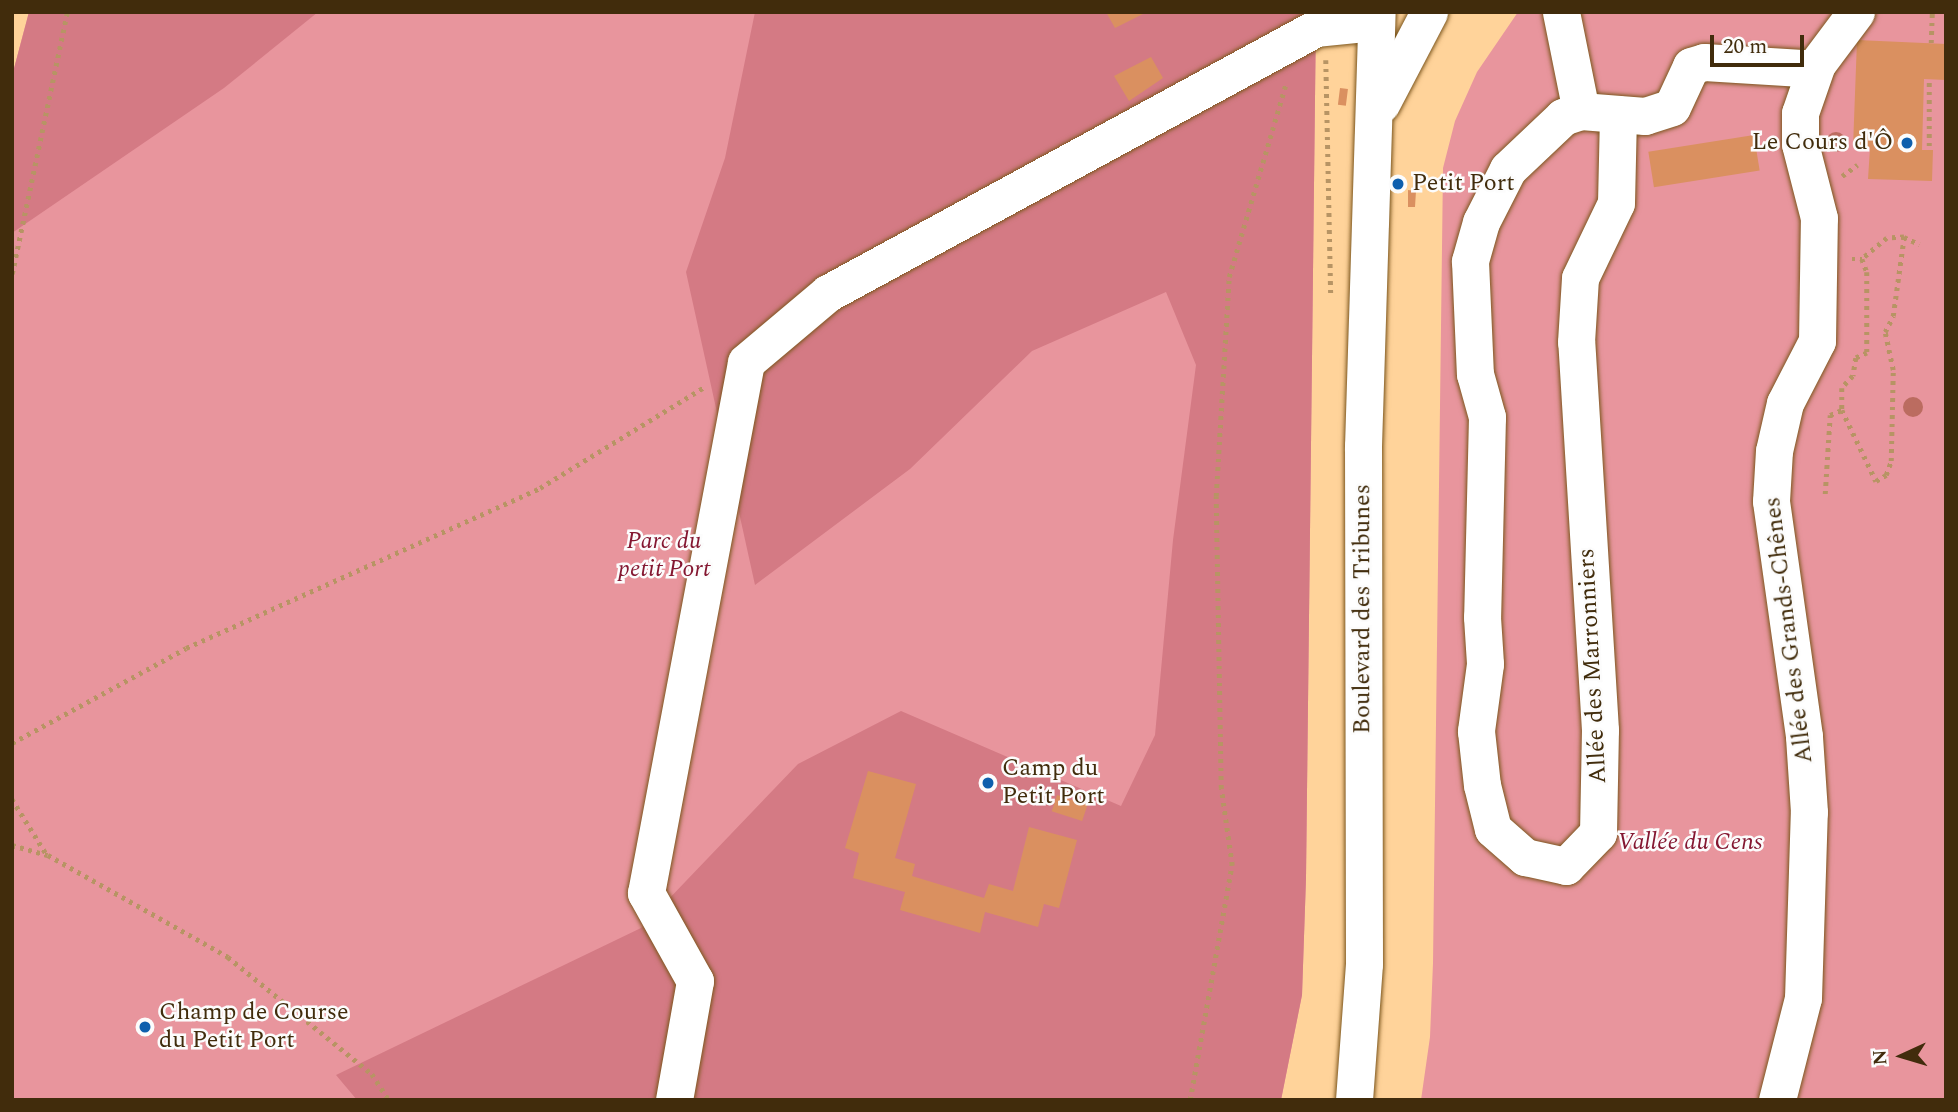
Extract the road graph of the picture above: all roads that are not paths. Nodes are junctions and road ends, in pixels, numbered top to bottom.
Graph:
1 (1429, 12) edge
2 (1561, 12) edge
3 (1856, 12) edge
4 (1377, 17) edge
5 (1813, 73) junction
6 (1581, 111) junction
7 (1618, 114) junction
8 (1375, 117) junction
9 (674, 1100) edge
10 (1354, 1100) edge
11 (1777, 1100) edge

1 - 8 street, Boulevard des Tribunes
2 - 6 street
3 - 5 street, Allée des Grands-Chênes
4 - 8 street, Boulevard des Tribunes
4 - 9 street
5 - 7 street
5 - 11 street, Allée des Grands-Chênes
6 - 7 street
6 - 7 street, Allée des Marronniers
8 - 10 street, Boulevard des Tribunes

